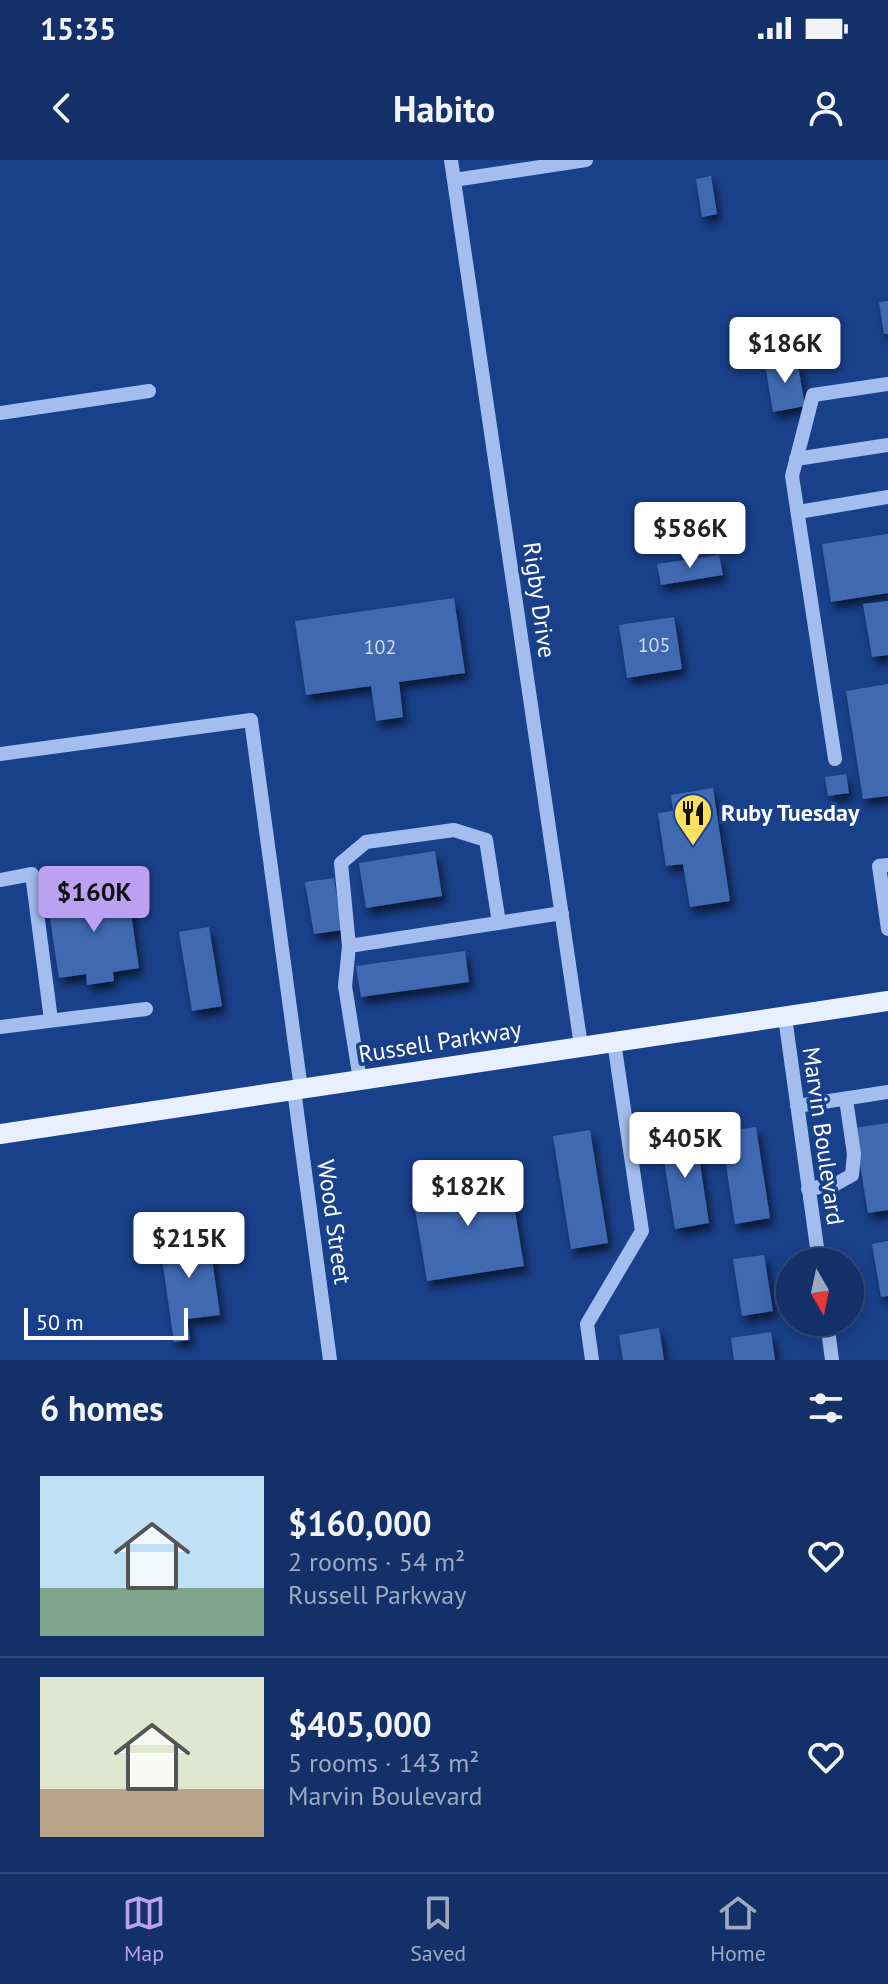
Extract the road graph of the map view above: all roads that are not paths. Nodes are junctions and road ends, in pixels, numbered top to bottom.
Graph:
1 (451, 160) edge
2 (586, 160) edge
3 (454, 180) junction
4 (888, 384) edge
5 (149, 391) dead end
6 (0, 413) edge
7 (888, 445) edge
8 (796, 459) junction
9 (888, 497) edge
10 (798, 512) junction
11 (0, 754) edge
12 (835, 759) dead end
13 (888, 865) edge
14 (0, 880) edge
15 (562, 913) junction
16 (499, 923) junction
17 (888, 929) edge
18 (349, 946) junction
19 (888, 1001) edge
20 (146, 1009) dead end
21 (785, 1017) junction
22 (51, 1020) junction
23 (0, 1027) edge
24 (614, 1042) junction
25 (581, 1046) junction
26 (360, 1080) junction
27 (298, 1090) junction
28 (888, 1092) edge
29 (846, 1099) junction
30 (797, 1106) junction
31 (0, 1134) edge
32 (808, 1189) junction
33 (817, 1248) edge
34 (829, 1336) edge
35 (330, 1360) edge
36 (592, 1360) edge
37 (832, 1360) edge

1 - 3 street, Rigby Drive
2 - 3 street
3 - 15 street, Rigby Drive
4 - 8 street
5 - 6 street
7 - 8 street
8 - 10 street
9 - 10 street
10 - 12 street
11 - 27 street, Wood Street
13 - 17 street
14 - 22 street
15 - 16 street
15 - 25 street, Rigby Drive
16 - 18 street
16 - 18 street
18 - 26 street
19 - 21 main road, Russell Parkway
20 - 22 street
21 - 24 main road, Russell Parkway
21 - 30 street, Marvin Boulevard
22 - 23 street
24 - 25 main road, Russell Parkway
24 - 36 street
25 - 26 main road, Russell Parkway
26 - 27 main road, Russell Parkway
27 - 31 main road, Russell Parkway
27 - 35 street, Wood Street
28 - 29 street
29 - 30 street
29 - 32 street
30 - 32 street, Marvin Boulevard
32 - 33 street, Marvin Boulevard
34 - 37 street

